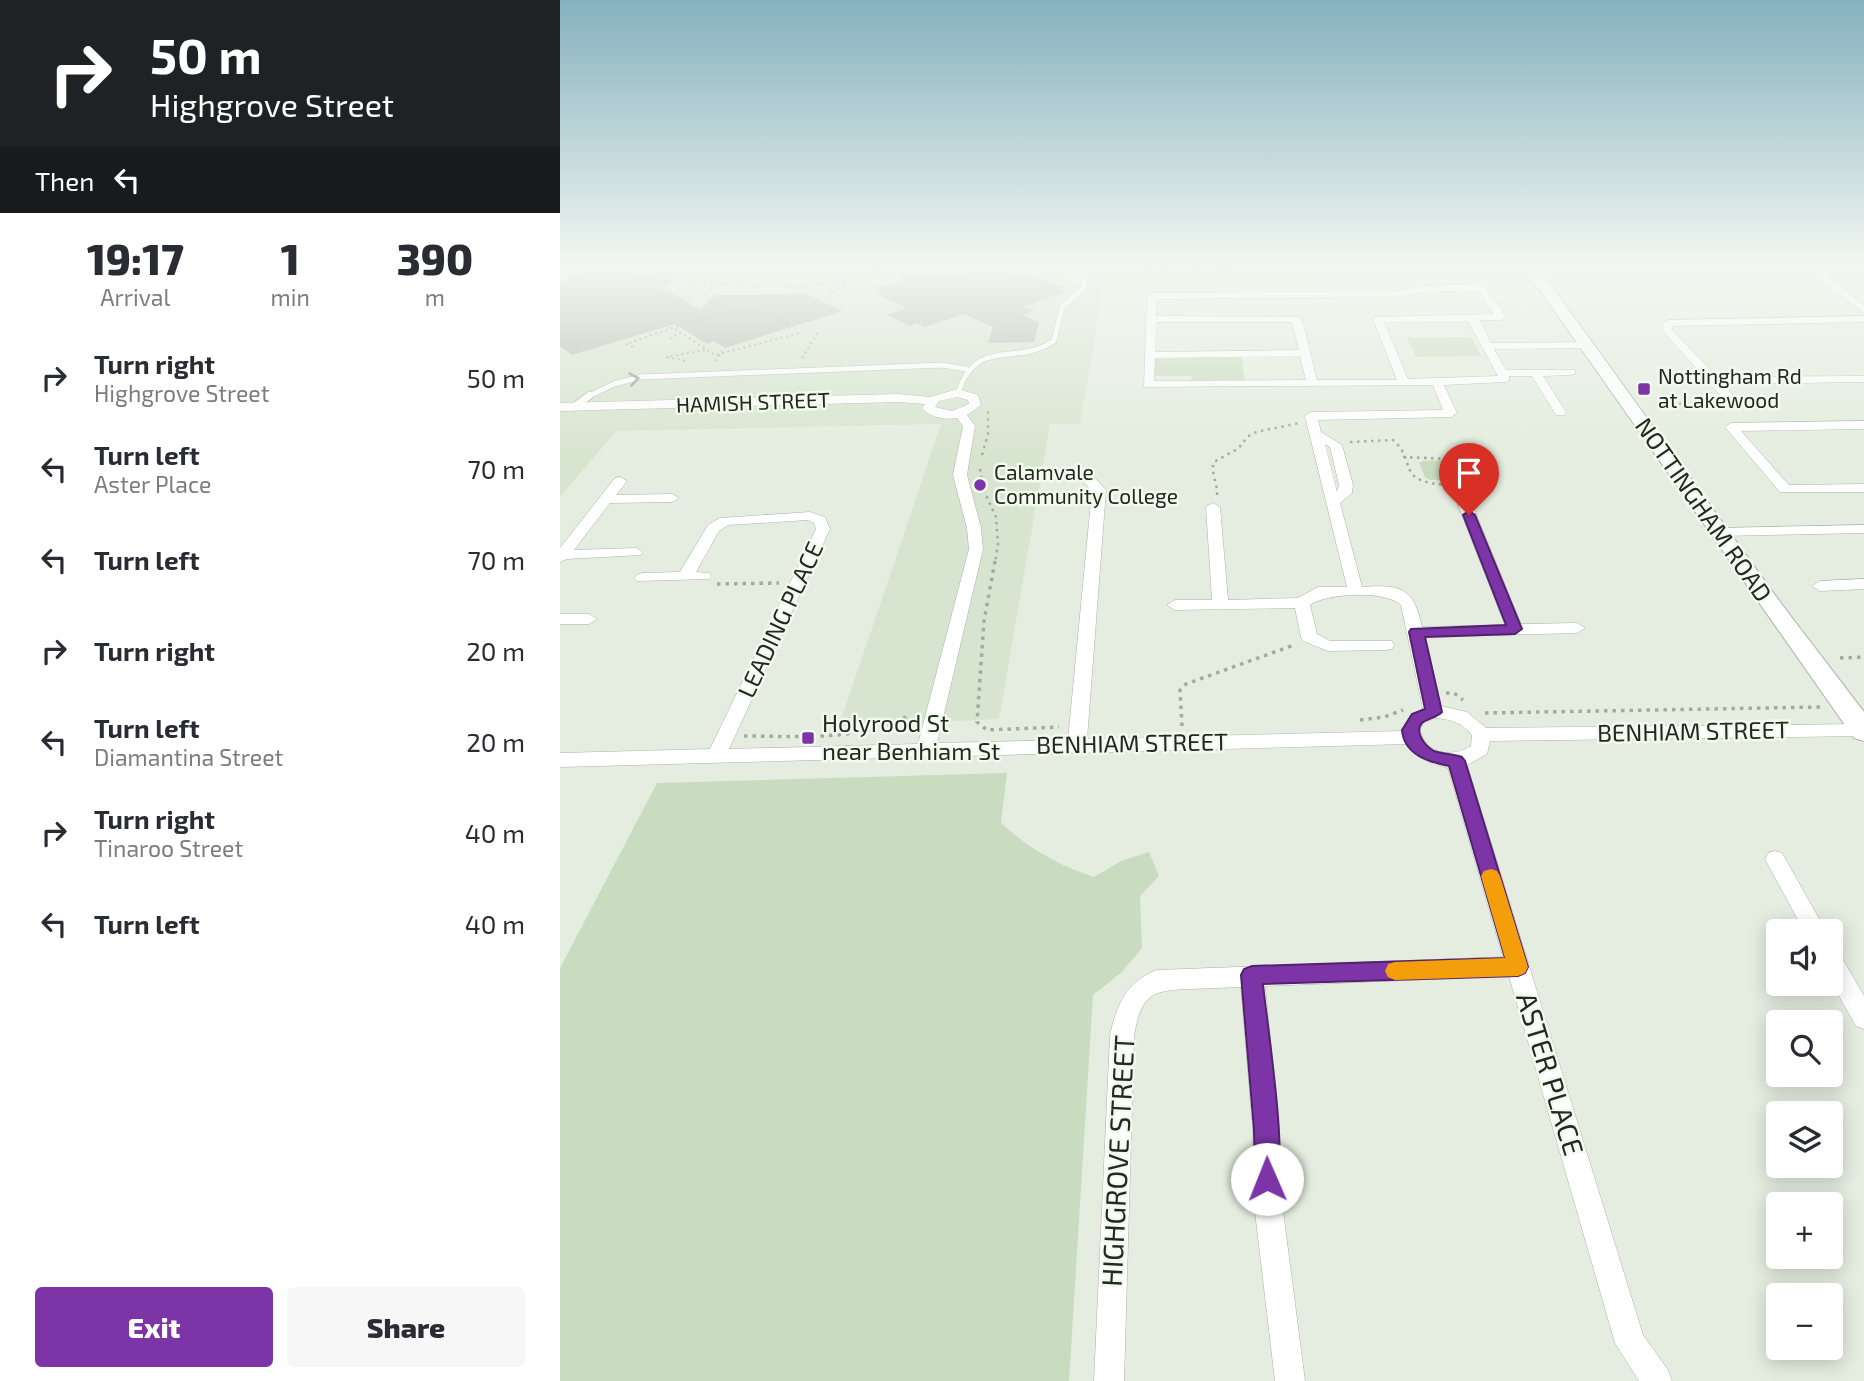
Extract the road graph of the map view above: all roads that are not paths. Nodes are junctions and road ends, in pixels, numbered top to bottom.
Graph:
1 (1057, 329) edge
2 (1151, 329) edge
3 (1300, 329) edge
4 (1382, 329) edge
5 (1479, 329) edge
6 (1575, 329) edge
7 (1667, 329) edge
8 (1586, 345) junction
9 (1488, 346) junction
10 (1305, 353) junction
11 (1150, 355) junction
12 (966, 369) junction
13 (1571, 372) dead end
14 (1504, 373) junction
15 (1536, 373) junction
16 (1864, 379) edge
17 (1714, 381) junction
18 (1437, 382) junction
19 (1312, 383) junction
20 (1404, 383) junction
21 (958, 393) junction
22 (931, 401) junction
23 (1732, 401) road end
24 (560, 407) edge
25 (574, 407) junction
26 (1560, 412) dead end
27 (960, 413) junction
28 (1864, 425) edge
29 (1314, 428) junction
30 (1087, 478) dead end
31 (620, 481) dead end
32 (1864, 488) edge
33 (1785, 489) junction
34 (1460, 492) road end
35 (672, 498) dead end
36 (606, 499) junction
37 (1797, 502) dead end
38 (1332, 503) junction
39 (1213, 507) road end
40 (1864, 529) edge
41 (1721, 532) junction
42 (636, 552) dead end
43 (561, 556) edge
44 (685, 576) junction
45 (704, 576) road end
46 (642, 578) dead end
47 (1864, 584) edge
48 (1820, 586) dead end
49 (1356, 592) junction
50 (1302, 603) junction
51 (1220, 605) junction
52 (1175, 606) dead end
53 (589, 618) dead end
54 (560, 619) edge
55 (1577, 628) dead end
56 (1515, 629) junction
57 (1416, 632) junction
58 (1386, 645) dead end
59 (1433, 712) junction
60 (1863, 731) edge
61 (1481, 735) junction
62 (1411, 737) junction
63 (1077, 745) junction
64 (926, 749) junction
65 (717, 754) junction
66 (560, 760) edge
67 (1456, 761) junction
68 (1775, 859) dead end
69 (1808, 919) edge
70 (1518, 967) junction
71 (1252, 975) junction
72 (1843, 981) edge
73 (1864, 1018) edge
74 (1109, 1381) edge
75 (1290, 1381) edge
76 (1657, 1381) edge

1 - 12 lane
2 - 11 street
3 - 10 street
4 - 20 street
5 - 9 street
6 - 8 street, NOTTINGHAM ROAD
7 - 17 street
8 - 9 street
8 - 41 street, NOTTINGHAM ROAD
9 - 14 street
10 - 11 street
10 - 19 street
11 - 19 street
12 - 21 lane
25 -> 12 lane, HAMISH STREET
13 - 15 street
14 - 15 street
14 - 18 street
15 - 26 street
16 - 17 street
17 - 23 street
18 - 20 street
18 - 29 street
19 - 20 street
21 - 22 street
21 - 27 street
22 - 25 street, HAMISH STREET
22 - 27 street
24 - 25 street, HAMISH STREET
27 - 64 street
28 - 33 street
29 - 38 street
29 - 38 street
30 - 63 street
31 - 36 street
32 - 33 street
33 - 37 street
34 - 56 street
35 - 36 street
36 - 43 street
38 - 49 street
39 - 51 street
40 - 41 street
41 - 60 street, NOTTINGHAM ROAD
42 - 43 street
44 - 45 street
44 - 46 street
44 - 65 street, LEADING PLACE
47 - 48 street
49 - 50 street
49 - 57 street
50 - 51 street
50 - 58 street
51 - 52 street
53 - 54 street
55 - 56 street
56 - 57 street
57 - 59 street
59 - 61 street
59 - 62 street
60 - 61 street, BENHIAM STREET
61 - 67 street
62 - 63 street, BENHIAM STREET
62 - 67 street
63 - 64 street, BENHIAM STREET
64 - 65 street, BENHIAM STREET
65 - 66 street, BENHIAM STREET
67 - 70 street, ASTER PLACE
68 - 69 street
70 - 71 street, HIGHGROVE STREET
70 - 76 street, ASTER PLACE
71 - 74 street, HIGHGROVE STREET
71 - 75 street
72 - 73 street

